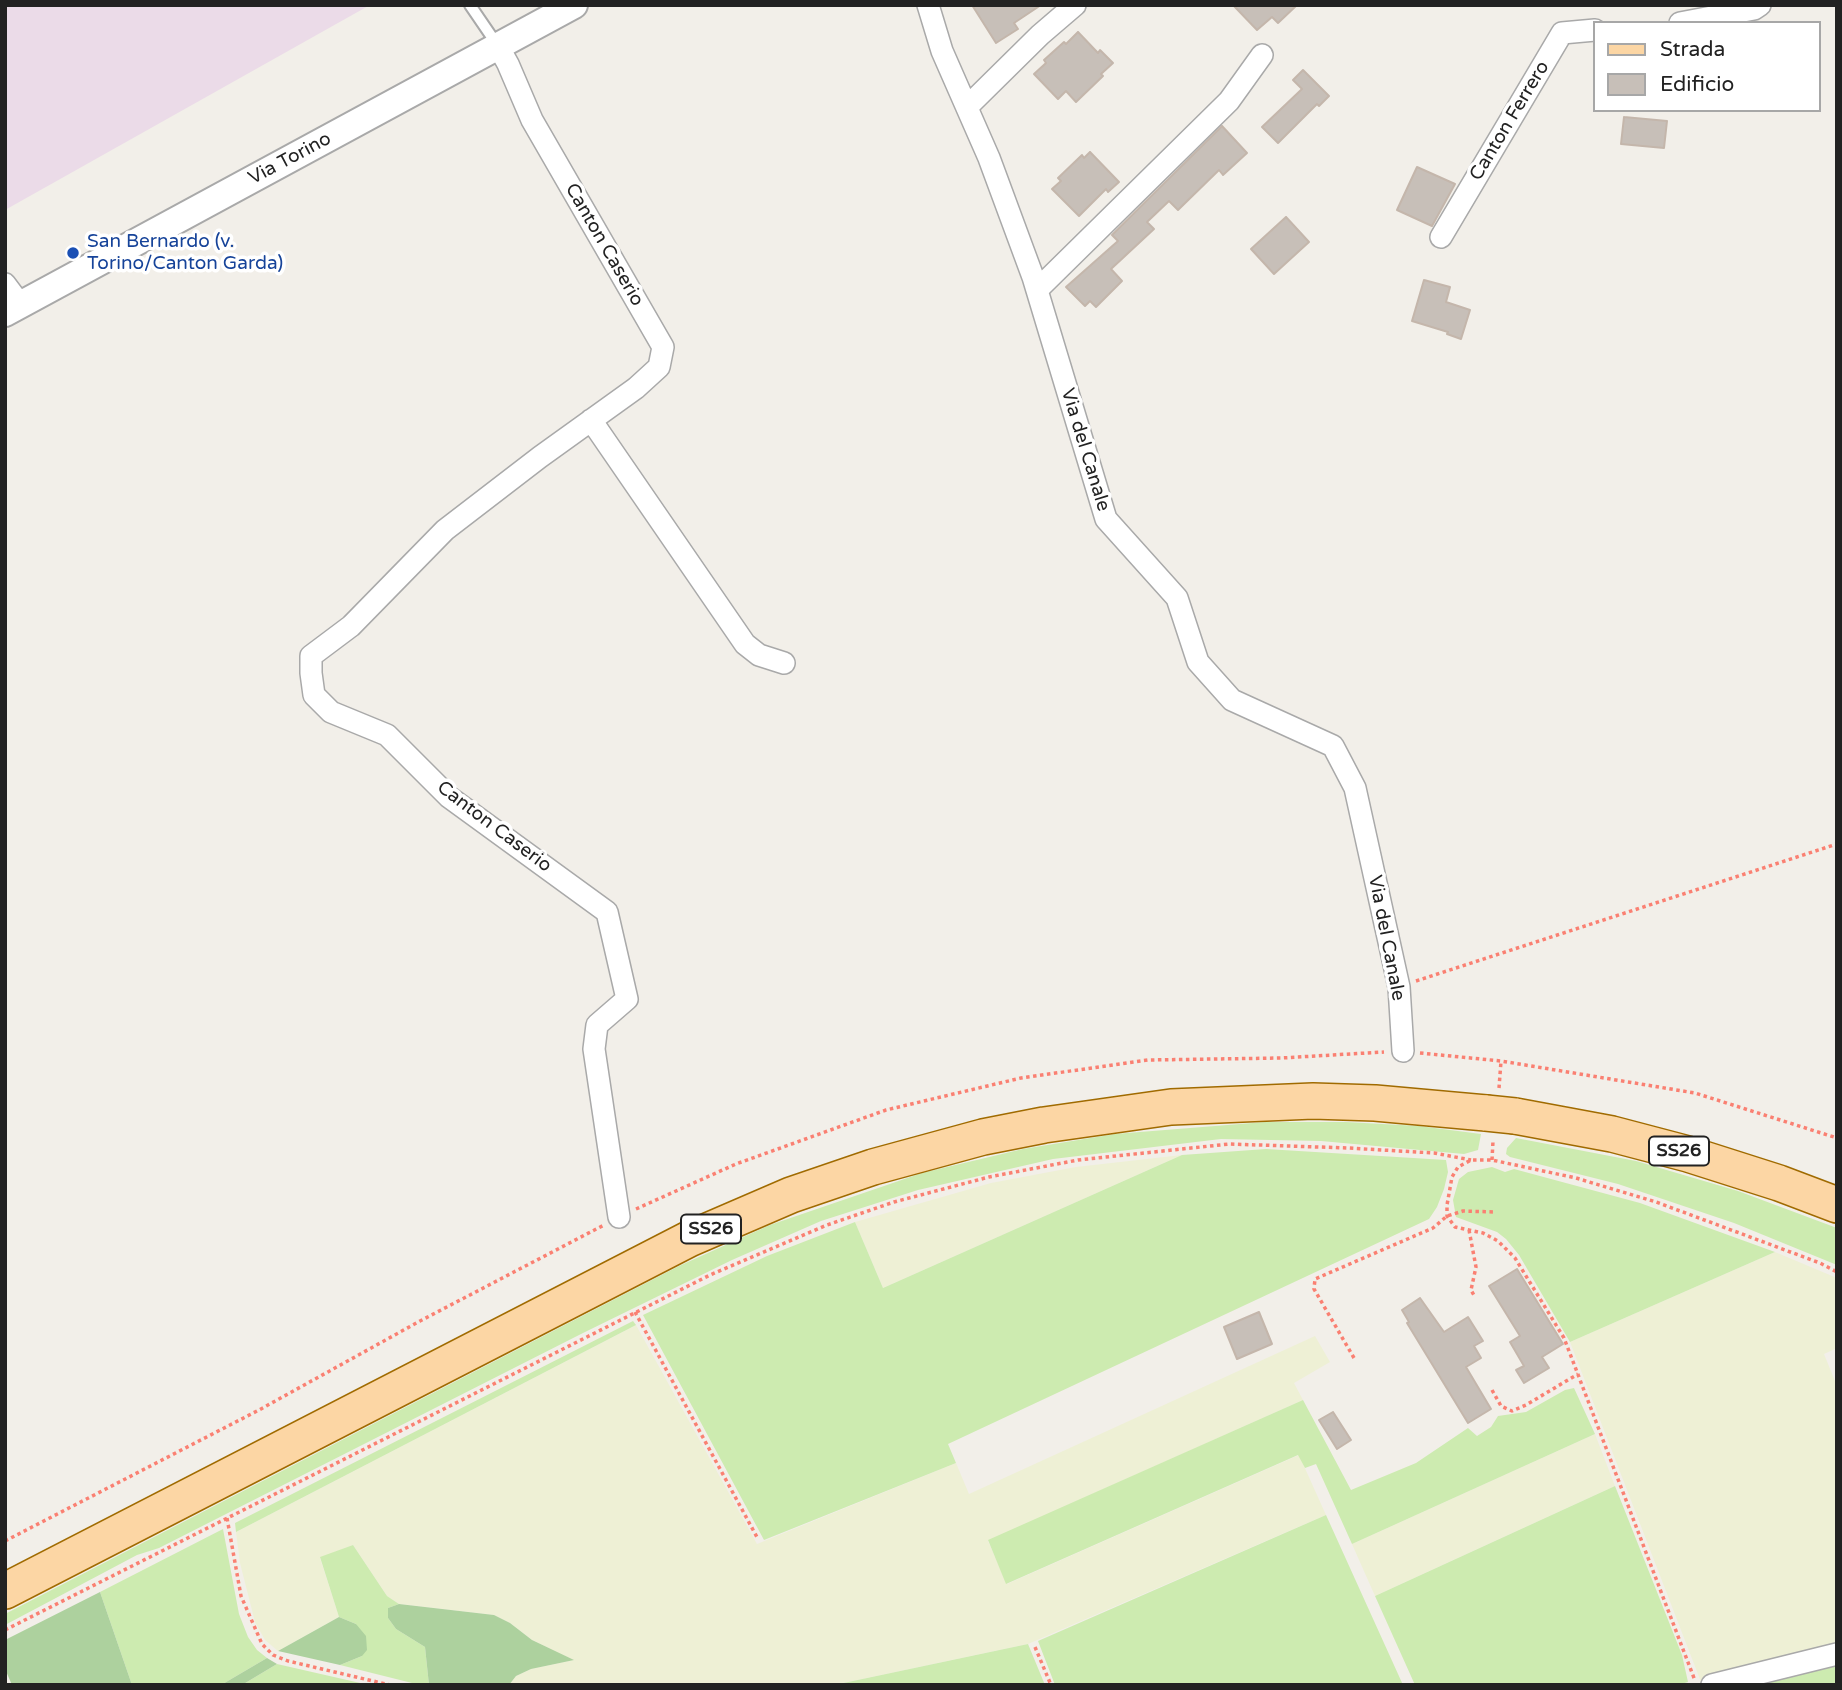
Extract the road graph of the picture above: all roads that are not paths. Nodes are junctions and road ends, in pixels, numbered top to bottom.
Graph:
1 (470, 5) edge
2 (575, 5) edge
3 (928, 5) edge
4 (1075, 5) edge
5 (1760, 5) edge
6 (1691, 21) edge
7 (1594, 30) edge
8 (498, 47) junction
9 (1262, 55) dead end
10 (967, 107) junction
11 (1441, 237) dead end
12 (1037, 290) junction
13 (10, 301) edge
14 (591, 420) junction
15 (784, 663) dead end
16 (1403, 1051) road end
17 (1837, 1205) edge
18 (619, 1217) dead end
19 (5, 1591) edge
20 (1837, 1654) edge
21 (1712, 1685) edge

1 - 8 lane
2 - 8 street, Via Torino
3 - 10 street, Via del Canale
4 - 10 street
5 - 6 street
7 - 11 street, Canton Ferrero
8 - 13 street, Via Torino
8 - 14 street, Canton Caserio
9 - 12 street
10 - 12 street, Via del Canale
12 - 16 street, Via del Canale
14 - 15 street
14 - 18 street, Canton Caserio
17 - 19 main road, SS26
20 - 21 street

